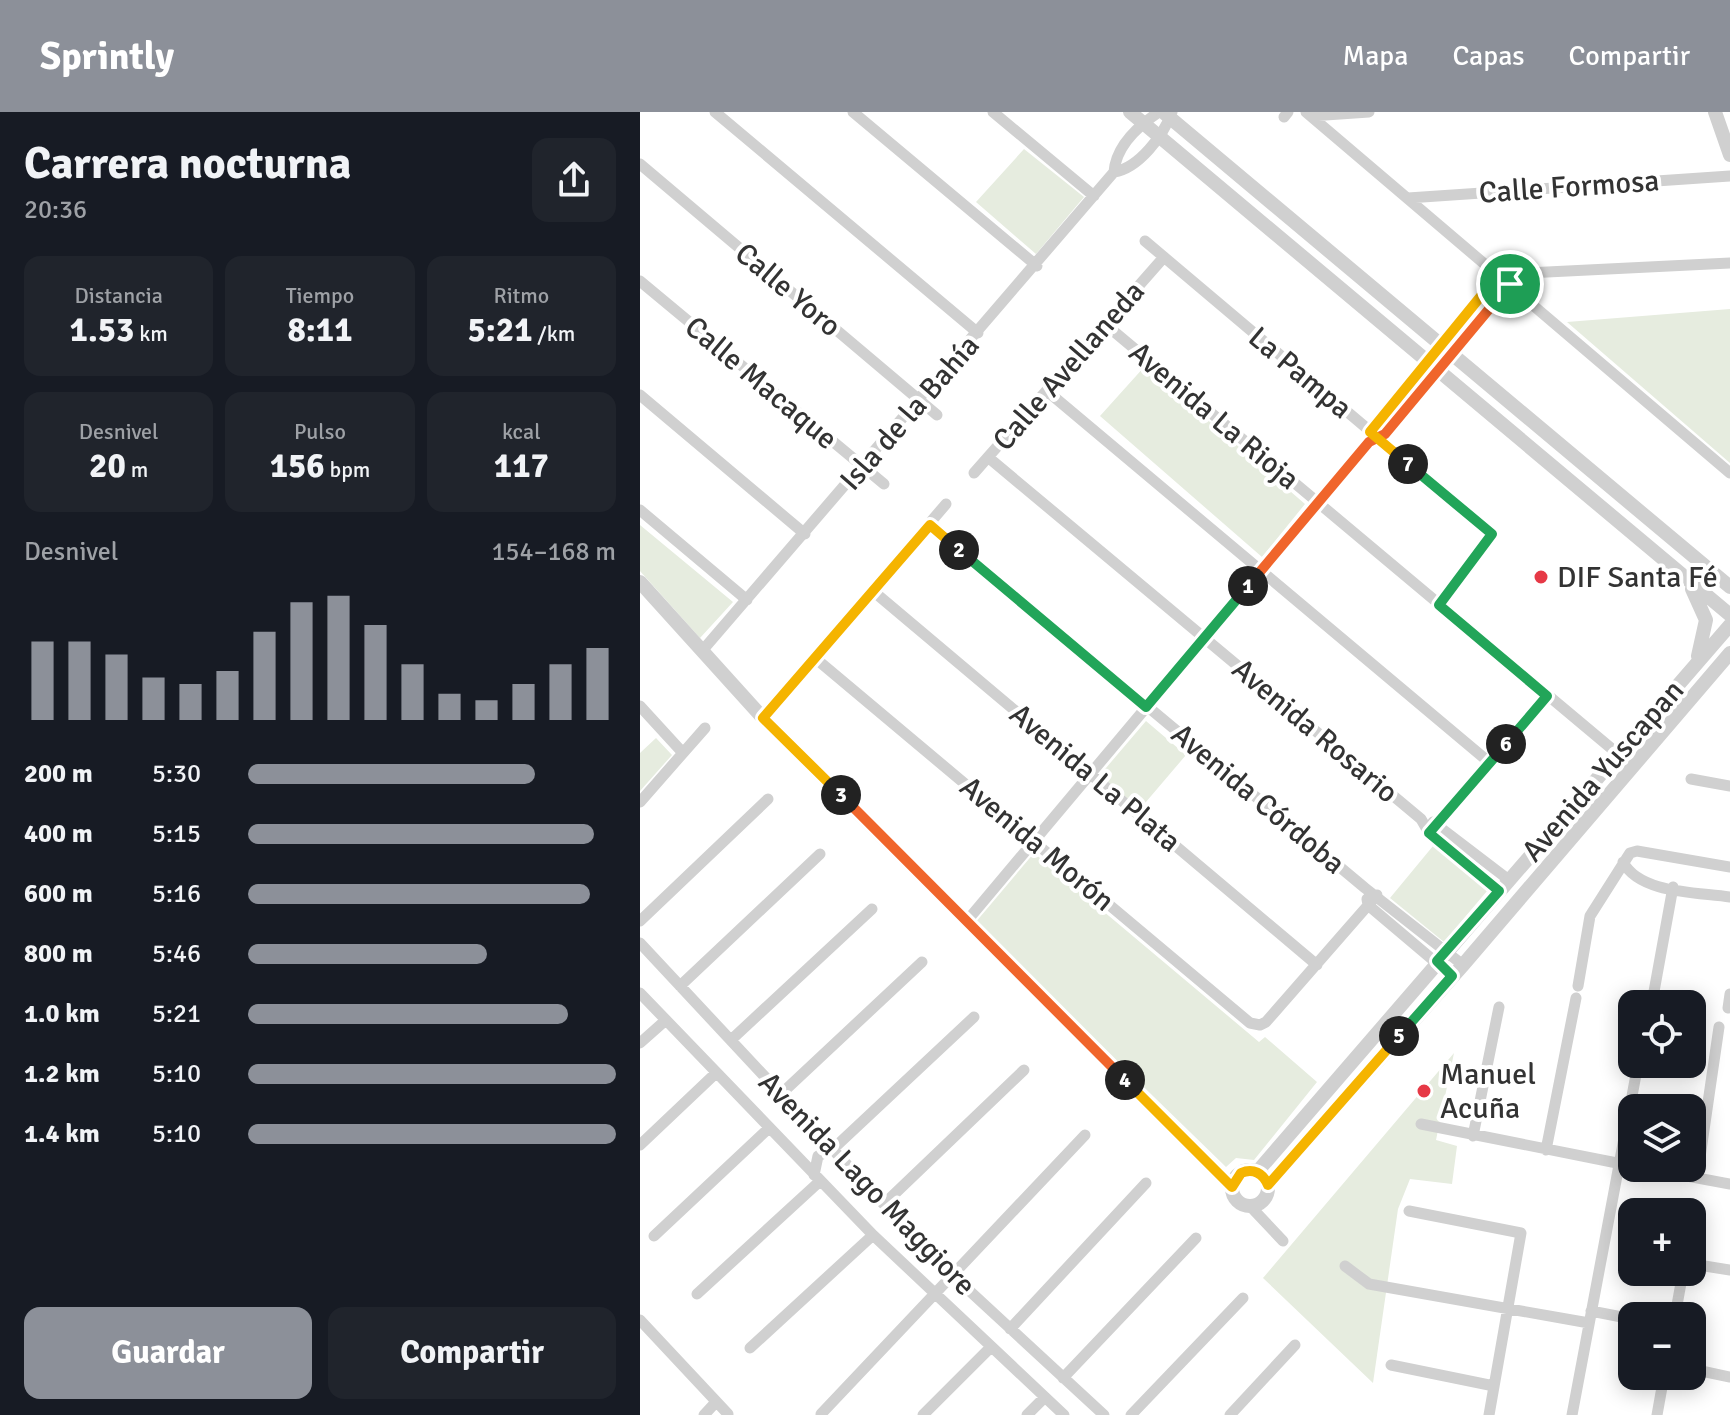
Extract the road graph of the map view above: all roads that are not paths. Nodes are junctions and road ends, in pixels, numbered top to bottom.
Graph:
1 (715, 112) edge
2 (853, 112) edge
3 (993, 112) edge
4 (1130, 112) edge
5 (1369, 112) edge
6 (1715, 112) edge
7 (1166, 114) edge
8 (1309, 114) edge
9 (1143, 122) junction
10 (1159, 135) junction
11 (1730, 155) edge
12 (640, 164) edge
13 (1114, 172) junction
14 (1730, 176) edge
15 (1094, 196) junction
16 (1408, 198) junction
17 (1145, 241) dead end
18 (1164, 257) junction
19 (1730, 263) edge
20 (1037, 266) junction
21 (1499, 274) junction
22 (640, 281) edge
23 (1510, 284) junction
24 (1105, 324) junction
25 (978, 333) junction
26 (1447, 350) junction
27 (1433, 367) junction
28 (1047, 391) junction
29 (640, 395) edge
30 (920, 401) junction
31 (937, 415) dead end
32 (1372, 438) junction
33 (989, 458) junction
34 (862, 468) junction
35 (974, 473) dead end
36 (1730, 473) edge
37 (884, 484) dead end
38 (1318, 503) junction
39 (946, 504) dead end
40 (640, 510) edge
41 (930, 525) junction
42 (805, 534) junction
43 (1699, 562) junction
44 (1261, 571) junction
45 (1730, 577) edge
46 (1686, 579) junction
47 (640, 582) edge
48 (1730, 587) edge
49 (873, 591) junction
50 (747, 600) junction
51 (1439, 605) junction
52 (1730, 615) edge
53 (1730, 625) edge
54 (1204, 638) junction
55 (702, 651) junction
56 (1730, 653) edge
57 (815, 658) junction
58 (1691, 670) junction
59 (1547, 696) junction
60 (640, 706) edge
61 (1146, 707) junction
62 (763, 718) junction
63 (705, 728) dead end
64 (683, 753) junction
65 (1618, 754) junction
66 (1490, 763) junction
67 (1090, 774) junction
68 (1691, 779) dead end
69 (1730, 786) edge
70 (768, 799) dead end
71 (640, 802) edge
72 (1421, 819) junction
73 (1438, 823) junction
74 (1429, 833) junction
75 (1034, 841) junction
76 (820, 854) dead end
77 (1623, 862) junction
78 (1730, 867) edge
79 (1504, 886) junction
80 (1673, 887) junction
81 (1365, 888) junction
82 (1377, 895) junction
83 (1730, 897) edge
84 (1368, 905) junction
85 (872, 909) dead end
86 (640, 921) edge
87 (966, 922) junction
88 (640, 943) edge
89 (1442, 956) junction
90 (922, 962) dead end
91 (1317, 965) junction
92 (1463, 965) junction
93 (1452, 976) junction
94 (680, 986) junction
95 (1654, 990) edge
96 (640, 993) edge
97 (1730, 994) edge
98 (1499, 1007) dead end
99 (1728, 1008) dead end
100 (974, 1017) dead end
101 (666, 1020) junction
102 (1719, 1027) dead end
103 (731, 1040) junction
104 (640, 1043) edge
105 (1024, 1070) dead end
106 (716, 1073) junction
107 (781, 1094) junction
108 (1706, 1116) edge
109 (1421, 1124) dead end
110 (769, 1128) junction
111 (1085, 1135) dead end
112 (1473, 1136) junction
113 (640, 1145) edge
114 (833, 1149) junction
115 (1546, 1150) junction
116 (1618, 1163) joint
117 (1257, 1172) junction
118 (816, 1178) junction
119 (1706, 1180) edge
120 (1146, 1183) dead end
121 (1730, 1184) edge
122 (1268, 1185) junction
123 (1232, 1187) junction
124 (884, 1204) junction
125 (1250, 1206) junction
126 (1409, 1211) dead end
127 (873, 1235) junction
128 (654, 1236) dead end
129 (1196, 1238) dead end
130 (1283, 1241) dead end
131 (1345, 1266) dead end
132 (1706, 1266) edge
133 (1730, 1270) edge
134 (952, 1275) junction
135 (697, 1294) dead end
136 (935, 1295) junction
137 (1243, 1298) dead end
138 (1508, 1309) junction
139 (1590, 1317) junction
140 (1618, 1318) edge
141 (640, 1320) edge
142 (1010, 1329) junction
143 (1295, 1345) dead end
144 (991, 1347) junction
145 (750, 1348) dead end
146 (1391, 1365) dead end
147 (1706, 1372) edge
148 (1730, 1377) edge
149 (1063, 1378) junction
150 (1494, 1386) junction
151 (1661, 1390) edge
152 (1045, 1397) junction
153 (716, 1402) junction
154 (728, 1414) edge
155 (821, 1414) edge
156 (704, 1415) edge
157 (923, 1415) edge
158 (1027, 1415) edge
159 (1064, 1415) edge
160 (1104, 1415) edge
161 (1131, 1415) edge
162 (1230, 1415) edge
163 (1489, 1415) edge
164 (1572, 1415) edge
165 (1657, 1415) edge

1 - 25 street
2 - 20 street
3 - 15 street
4 - 9 street
5 - 8 street
6 - 11 street
7 - 9 street, Isla de la Bahía
7 - 10 street, Isla de la Bahía
7 - 26 street
8 - 16 street
9 - 10 street
9 - 13 street, Isla de la Bahía
10 - 13 street, Isla de la Bahía
10 - 27 street
12 - 30 street, Calle Yoro
13 - 15 street, Isla de la Bahía
14 - 16 street, Calle Formosa
15 - 20 street, Isla de la Bahía
16 - 21 street
17 - 18 street, La Pampa
18 - 24 street, Calle Avellaneda
18 - 32 street, La Pampa
19 - 23 street
20 - 25 street, Isla de la Bahía
21 - 23 street
21 - 26 street
22 - 34 street, Calle Macaque
23 - 26 street
23 - 36 street
24 - 28 street, Calle Avellaneda
24 - 38 street, Avenida La Rioja
25 - 30 street, Isla de la Bahía
26 - 27 street
26 - 43 street
27 - 32 street
27 - 46 street
28 - 33 street, Calle Avellaneda
28 - 44 street
29 - 42 street
30 - 31 street, Calle Yoro
30 - 34 street, Isla de la Bahía
32 - 38 street
32 - 51 street, La Pampa
33 - 35 street, Calle Avellaneda
33 - 54 street, Avenida Rosario
34 - 37 street, Calle Macaque
34 - 42 street, Isla de la Bahía
38 - 44 street
38 - 51 street, Avenida La Rioja
39 - 41 street
40 - 50 street
41 - 49 street
41 - 61 street, Avenida Córdoba
42 - 50 street, Isla de la Bahía
43 - 45 street
43 - 48 street
44 - 54 street
44 - 66 street
46 - 52 street
46 - 58 street
47 - 55 street
49 - 57 street
49 - 67 street, Avenida La Plata
50 - 55 street, Isla de la Bahía
51 - 59 street, Avenida La Rioja
53 - 58 street, Avenida Yuscapan
54 - 61 street
54 - 72 street, Avenida Rosario
55 - 62 street
56 - 92 street, Avenida Yuscapan
57 - 62 street
57 - 75 street, Avenida Morón
58 - 65 street, Avenida Yuscapan
59 - 65 street, Avenida La Rioja
59 - 66 street
60 - 64 street
61 - 67 street
61 - 81 street, Avenida Córdoba
62 - 87 street
63 - 64 street
64 - 71 street
65 - 79 street, Avenida Yuscapan
66 - 73 street
67 - 75 street
67 - 91 street, Avenida La Plata
68 - 69 street
70 - 86 street
72 - 73 street, Avenida Rosario
72 - 74 street, Avenida Rosario
73 - 74 street
73 - 79 street, Avenida Rosario
74 - 79 street, Avenida Rosario
75 - 87 street
75 - 91 street, Avenida Morón
76 - 94 street
77 - 78 street
77 - 80 street
77 - 115 street
79 - 89 street, Avenida Yuscapan
80 - 83 street
80 - 95 street
81 - 82 street, Avenida Córdoba
81 - 84 street, Avenida Córdoba
82 - 84 street
82 - 89 street, Avenida Córdoba
84 - 89 street, Avenida Córdoba
84 - 91 street
85 - 103 street
87 - 123 street
88 - 94 street, Avenida Lago Maggiore
89 - 92 street, Avenida Córdoba
89 - 93 street, Avenida Córdoba
89 - 117 street, Avenida Yuscapan
90 - 107 street
92 - 93 street, Avenida Yuscapan
93 - 122 street, Avenida Yuscapan
94 - 103 street, Avenida Lago Maggiore
96 - 101 street, Avenida Lago Maggiore
97 - 99 street
98 - 112 street
100 - 114 street
101 - 104 street
101 - 106 street, Avenida Lago Maggiore
102 - 108 street
103 - 107 street, Avenida Lago Maggiore
105 - 124 street
106 - 110 street, Avenida Lago Maggiore
106 - 113 street
107 - 114 street, Avenida Lago Maggiore
109 - 112 street
110 - 118 street, Avenida Lago Maggiore
110 - 128 street
111 - 134 street
112 - 115 street
114 - 118 street
114 - 124 street, Avenida Lago Maggiore
115 - 116 street
116 - 139 street
117 - 122 street
117 - 123 street
118 - 127 street, Avenida Lago Maggiore
118 - 135 street
119 - 121 street
120 - 142 street
122 - 125 street
123 - 125 street
124 - 134 street, Avenida Lago Maggiore
125 - 130 street
126 - 138 street
127 - 136 street, Avenida Lago Maggiore
127 - 145 street
129 - 149 street
131 - 138 street
132 - 133 street
134 - 136 street
134 - 142 street, Avenida Lago Maggiore
136 - 144 street, Avenida Lago Maggiore
136 - 155 street
137 - 161 street
138 - 139 street
138 - 150 street
139 - 140 street
139 - 164 street
141 - 153 street
142 - 149 street, Avenida Lago Maggiore
143 - 162 street
144 - 152 street, Avenida Lago Maggiore
144 - 157 street
146 - 150 street
147 - 148 street
149 - 160 street, Avenida Lago Maggiore
150 - 163 street
151 - 165 street
152 - 158 street
152 - 159 street, Avenida Lago Maggiore
153 - 154 street
153 - 156 street

